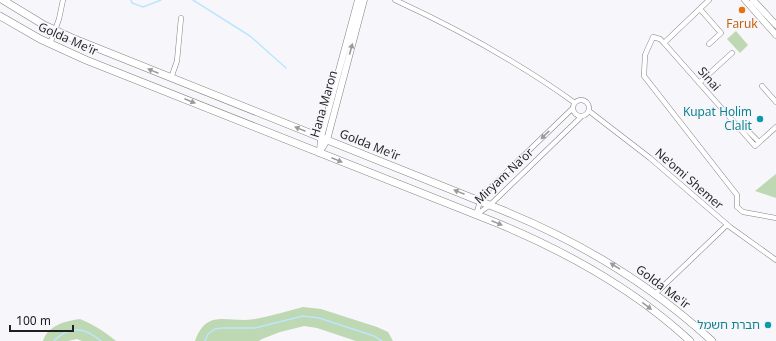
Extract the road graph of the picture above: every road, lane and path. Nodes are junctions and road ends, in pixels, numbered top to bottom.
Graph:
1 (3, 0) edge
2 (63, 0) edge
3 (358, 0) edge
4 (364, 0) edge
5 (395, 0) edge
6 (709, 0) edge
7 (745, 0) edge
8 (753, 0) edge
9 (700, 9) junction
10 (0, 16) edge
11 (181, 18) dead end
12 (776, 25) edge
13 (56, 30) junction
14 (776, 35) edge
15 (664, 43) junction
16 (50, 44) junction
17 (709, 44) dead end
18 (732, 53) dead end
19 (171, 78) junction
20 (699, 83) junction
21 (762, 86) dead end
22 (575, 102) junction
23 (776, 102) edge
24 (573, 108) junction
25 (589, 112) junction
26 (582, 116) junction
27 (736, 124) junction
28 (776, 127) edge
29 (324, 139) junction
30 (759, 142) junction
31 (319, 153) junction
32 (480, 201) junction
33 (490, 205) junction
34 (476, 215) junction
35 (776, 218) edge
36 (728, 225) junction
37 (776, 260) edge
38 (656, 293) junction
39 (690, 341) edge
40 (712, 341) edge

1 - 13 main road, Golda Me'ir
2 - 13 street
3 - 29 street, Hana Maron
29 -> 4 street, Hana Maron
5 - 22 street
6 - 9 street
7 - 14 street
8 - 12 street
9 - 15 street
9 - 17 street
10 - 16 main road, Golda Me'ir
11 - 19 street
13 - 16 street
19 -> 13 main road, Golda Me'ir
15 - 20 street, Sinai
15 - 35 street
16 -> 31 main road, Golda Me'ir
18 - 20 street
29 -> 19 main road, Golda Me'ir
20 - 27 street, Sinai
21 - 23 street
22 - 24 street
22 - 25 street
24 - 26 street
24 -> 32 street, Miryam Na'or
25 - 26 street
25 - 36 street, Ne'omi Shemer
26 - 33 street, Miryam Na'or
27 - 30 street
27 - 30 street, Sinai
28 - 30 street
29 - 31 street, Hana Maron
32 -> 29 main road, Golda Me'ir
31 -> 34 main road, Golda Me'ir
32 - 33 main road, Golda Me'ir
32 - 34 street, Miryam Na'or
33 - 34 street, Miryam Na'or
38 -> 33 main road, Golda Me'ir
34 -> 39 main road, Golda Me'ir
36 - 37 street, Ne'omi Shemer
36 - 38 street
38 - 40 main road, Golda Me'ir

